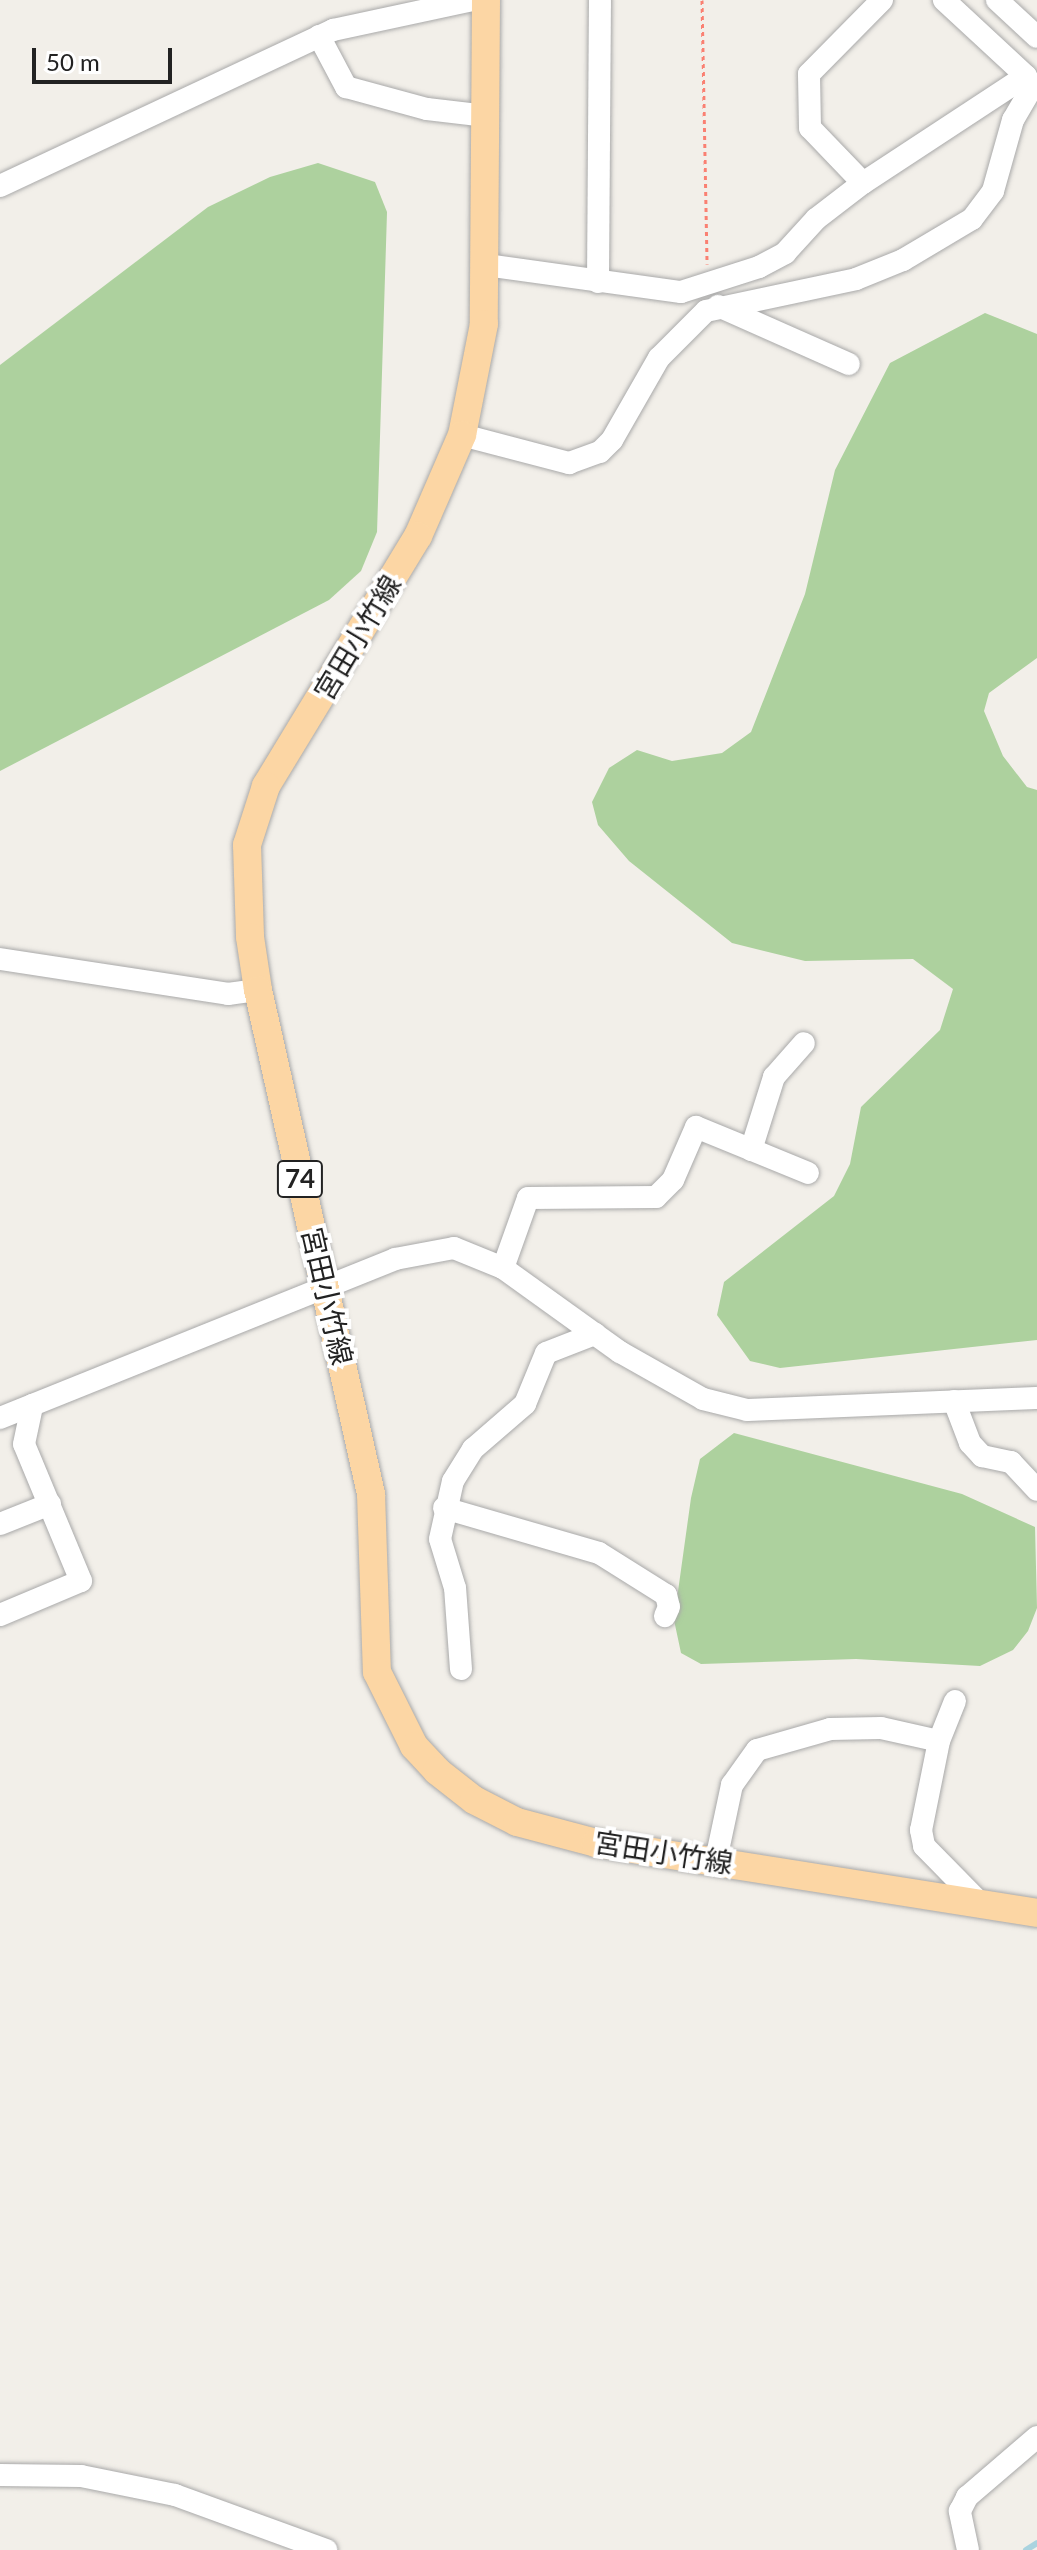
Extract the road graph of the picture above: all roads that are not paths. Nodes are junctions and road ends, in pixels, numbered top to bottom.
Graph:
1 (473, 0) edge
2 (486, 0) edge
3 (600, 0) edge
4 (882, 0) edge
5 (944, 0) edge
6 (997, 0) edge
7 (319, 36) junction
8 (1037, 37) edge
9 (1034, 78) edge
10 (487, 116) junction
11 (863, 183) junction
12 (0, 186) edge
13 (486, 265) junction
14 (598, 282) junction
15 (706, 294) junction
16 (849, 364) dead end
17 (462, 435) junction
18 (0, 959) edge
19 (258, 990) junction
20 (804, 1043) dead end
21 (751, 1150) junction
22 (808, 1173) dead end
23 (503, 1268) junction
24 (325, 1289) junction
25 (595, 1334) junction
26 (1037, 1398) edge
27 (954, 1401) junction
28 (32, 1405) junction
29 (0, 1418) edge
30 (1037, 1490) edge
31 (50, 1504) junction
32 (444, 1508) junction
33 (0, 1524) edge
34 (0, 1615) edge
35 (665, 1616) dead end
36 (461, 1669) dead end
37 (955, 1701) dead end
38 (939, 1741) junction
39 (716, 1860) junction
40 (981, 1904) junction
41 (1037, 1913) edge
42 (1037, 2437) edge
43 (0, 2475) edge
44 (319, 2549) edge
45 (968, 2550) edge

1 - 7 street
2 - 10 main road, 宮田小竹線 / 74
3 - 14 street
4 - 11 street
5 - 9 street
6 - 8 street
7 - 10 street
7 - 12 street
9 - 11 street
9 - 15 street
10 - 13 main road, 宮田小竹線 / 74
11 - 15 street
13 - 14 street
13 - 17 main road, 宮田小竹線 / 74
14 - 15 street
15 - 16 street
15 - 17 street
17 - 19 main road, 宮田小竹線 / 74
18 - 19 street
19 - 24 main road, 宮田小竹線 / 74
20 - 21 street
21 - 22 street
21 - 23 street
23 - 24 street
23 - 25 street
24 - 28 street
24 - 39 main road, 宮田小竹線 / 74
25 - 27 street
25 - 32 street
26 - 27 street
27 - 30 street
28 - 29 street
28 - 31 street
31 - 33 street
31 - 34 street
32 - 35 street
32 - 36 street
37 - 38 street
38 - 39 street
38 - 40 street
39 - 40 main road, 宮田小竹線 / 74
40 - 41 main road, 宮田小竹線 / 74
42 - 45 street
43 - 44 street

